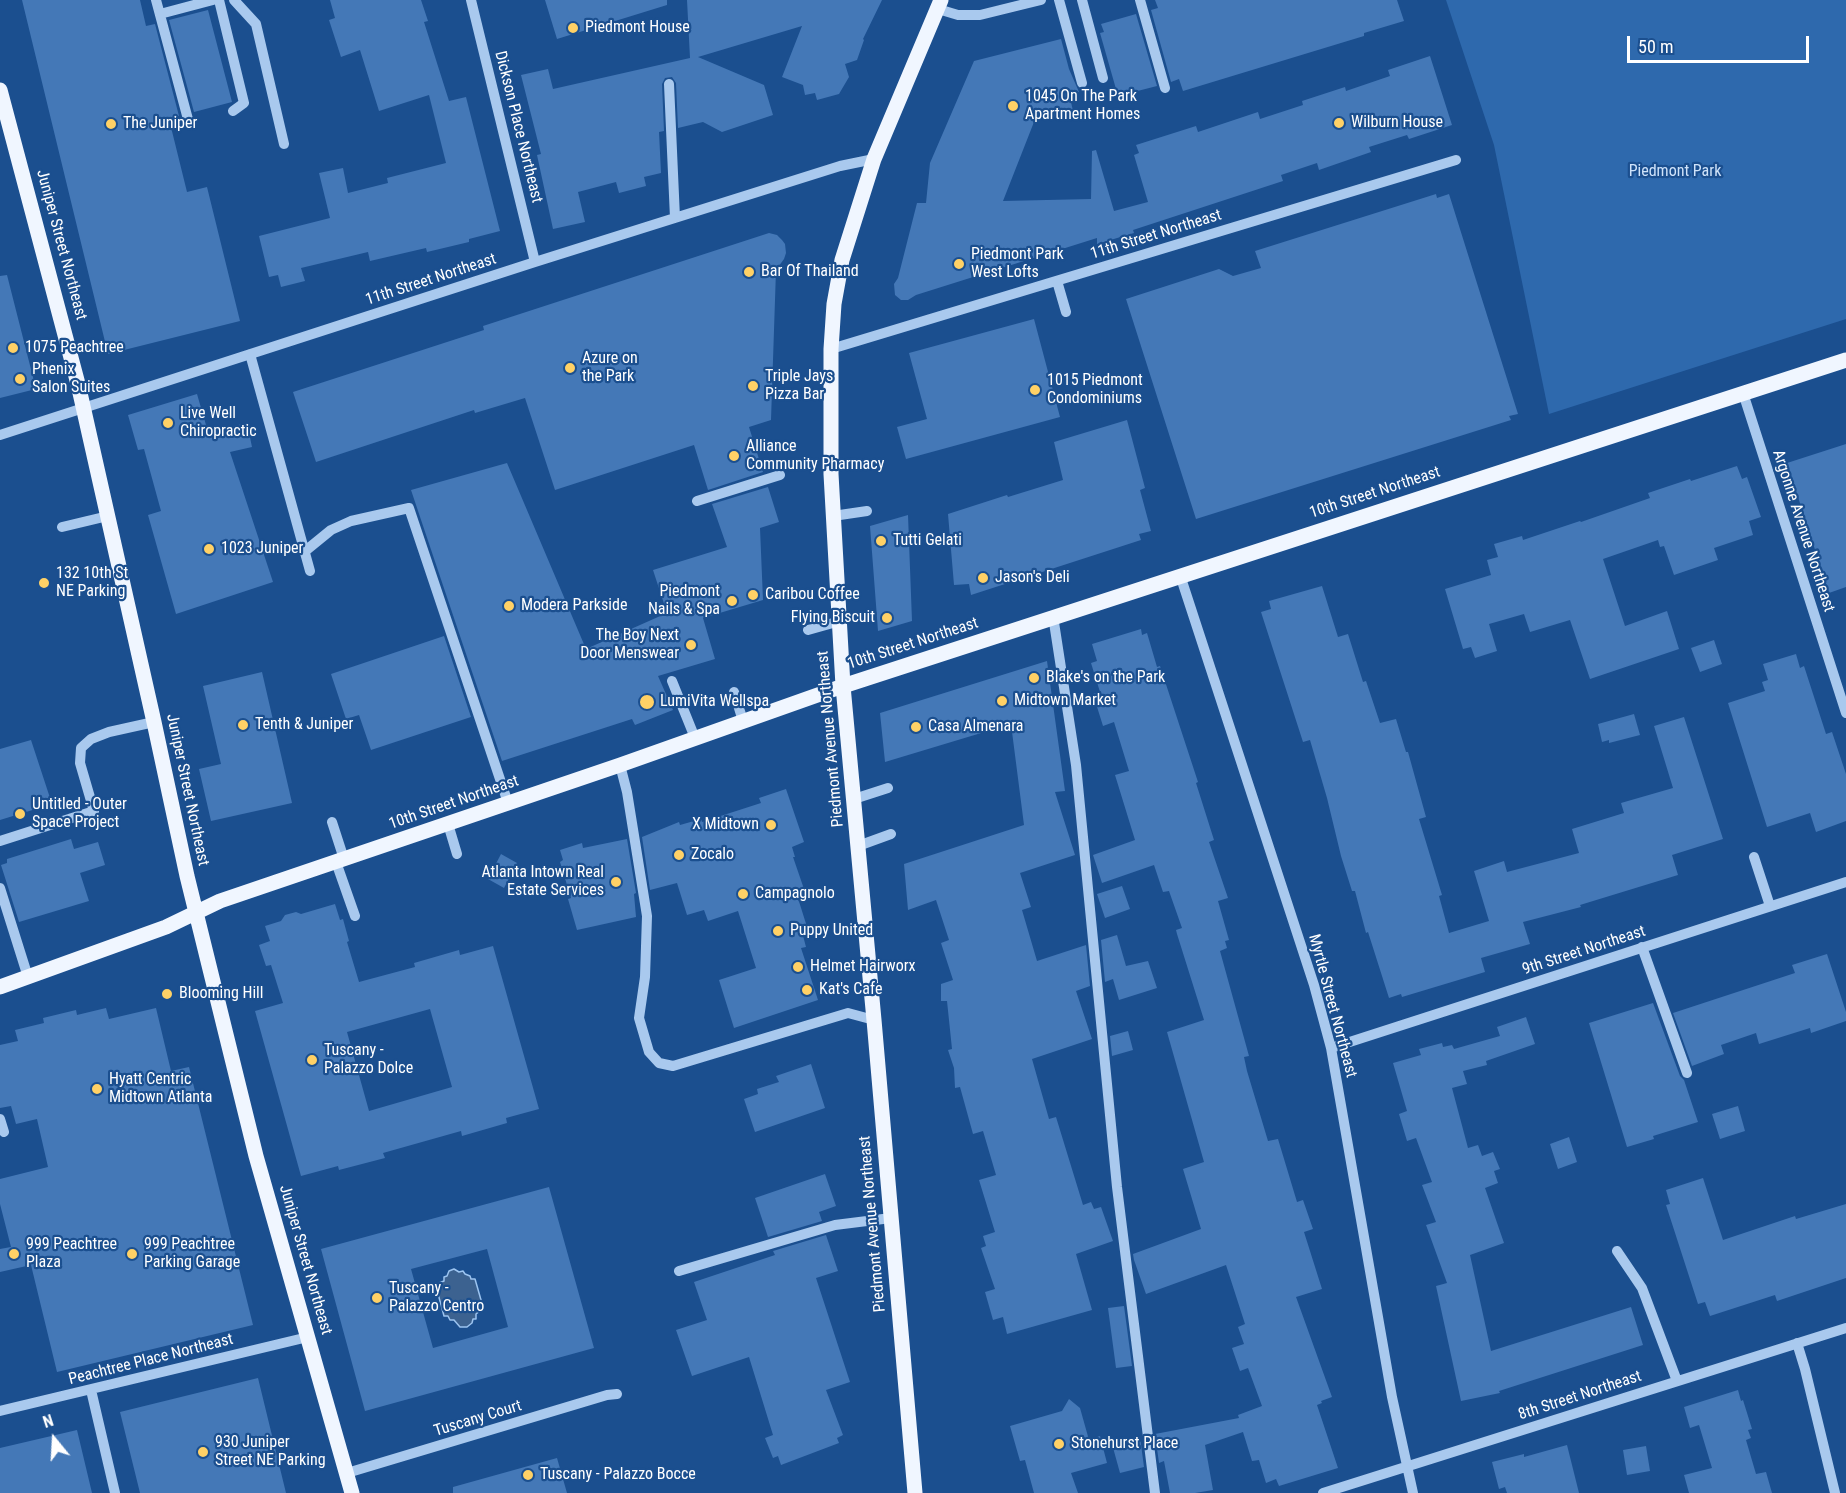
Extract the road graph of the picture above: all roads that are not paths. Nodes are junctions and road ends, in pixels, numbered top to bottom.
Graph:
1 (156, 0) edge
2 (213, 0) edge
3 (219, 0) edge
4 (234, 0) edge
5 (471, 0) edge
6 (1041, 0) edge
7 (1059, 0) edge
8 (1082, 0) edge
9 (1140, 0) edge
10 (940, 5) edge
11 (160, 14) junction
12 (1103, 78) dead end
13 (1082, 83) dead end
14 (669, 84) dead end
15 (1165, 88) dead end
16 (0, 90) edge
17 (233, 111) dead end
18 (189, 123) dead end
19 (284, 144) dead end
20 (874, 159) junction
21 (1456, 160) dead end
22 (675, 218) junction
23 (535, 262) junction
24 (1057, 281) junction
25 (1066, 312) dead end
26 (831, 349) junction
27 (250, 354) junction
28 (1846, 360) edge
29 (1743, 393) junction
30 (84, 408) junction
31 (0, 435) edge
32 (780, 476) dead end
33 (697, 501) dead end
34 (867, 511) dead end
35 (108, 516) junction
36 (833, 516) junction
37 (62, 527) dead end
38 (304, 552) junction
39 (310, 571) dead end
40 (1180, 575) junction
41 (1053, 616) junction
42 (840, 621) junction
43 (808, 630) dead end
44 (672, 681) dead end
45 (843, 686) junction
46 (734, 692) dead end
47 (1846, 713) edge
48 (743, 721) junction
49 (154, 722) junction
50 (695, 738) junction
51 (620, 765) junction
52 (888, 788) dead end
53 (854, 799) junction
54 (508, 803) junction
55 (332, 822) dead end
56 (448, 824) junction
57 (891, 834) dead end
58 (0, 841) edge
59 (858, 846) junction
60 (457, 854) dead end
61 (1754, 856) dead end
62 (340, 860) junction
63 (1846, 882) edge
64 (0, 888) edge
65 (1770, 906) junction
66 (196, 912) junction
67 (355, 916) dead end
68 (1642, 948) junction
69 (28, 977) junction
70 (0, 987) edge
71 (874, 1020) junction
72 (1331, 1048) junction
73 (1687, 1073) dead end
74 (0, 1119) edge
75 (4, 1131) dead end
76 (891, 1218) junction
77 (1617, 1251) dead end
78 (679, 1271) dead end
79 (1846, 1328) edge
80 (308, 1337) junction
81 (1797, 1343) junction
82 (1677, 1381) junction
83 (91, 1390) junction
84 (617, 1394) dead end
85 (0, 1411) edge
86 (1407, 1467) junction
87 (347, 1473) junction
88 (115, 1493) edge
89 (352, 1493) edge
90 (915, 1493) edge
91 (1155, 1493) edge
92 (1323, 1493) edge
93 (1413, 1493) edge
94 (1835, 1493) edge

1 - 11 street
2 - 11 street
3 - 17 street
4 - 19 street
5 - 23 street, Dickson Place Northeast
6 - 10 street
7 - 13 street
8 - 12 street
9 - 15 street
10 - 20 main road, Piedmont Avenue Northeast
11 - 18 street
14 - 22 street
16 - 30 main road, Juniper Street Northeast
20 - 22 street, 11th Street Northeast
20 - 26 main road, Piedmont Avenue Northeast
21 - 24 street, 11th Street Northeast
22 - 23 street, 11th Street Northeast
23 - 27 street, 11th Street Northeast
24 - 25 street
24 - 26 street, 11th Street Northeast
26 - 36 main road, Piedmont Avenue Northeast
27 - 30 street, 11th Street Northeast
27 - 38 street
28 - 29 main road, 10th Street Northeast
29 - 40 main road, 10th Street Northeast
29 - 47 street, Argonne Avenue Northeast
30 - 31 street, 11th Street Northeast
30 - 35 main road, Juniper Street Northeast
32 - 33 street
34 - 36 street
35 - 37 street
35 - 49 main road, Juniper Street Northeast
36 - 42 main road, Piedmont Avenue Northeast
38 - 39 street
38 - 54 street
40 - 41 main road, 10th Street Northeast
40 - 72 street, Myrtle Street Northeast
41 - 45 main road, 10th Street Northeast
41 - 91 street
42 - 43 street
42 - 45 main road, Piedmont Avenue Northeast
44 - 50 street
45 - 48 main road, 10th Street Northeast
45 - 53 main road, Piedmont Avenue Northeast
46 - 48 street
48 - 50 main road, 10th Street Northeast
49 - 58 street
49 - 66 main road, Juniper Street Northeast
50 - 51 main road, 10th Street Northeast
51 - 54 main road, 10th Street Northeast
51 - 71 street
52 - 53 street
53 - 59 main road, Piedmont Avenue Northeast
54 - 56 main road, 10th Street Northeast
55 - 62 street
56 - 60 street
56 - 62 main road, 10th Street Northeast
57 - 59 street
59 - 71 main road, Piedmont Avenue Northeast
61 - 65 street
62 - 66 main road, 10th Street Northeast
62 - 67 street
63 - 65 street, 9th Street Northeast
64 - 69 street
65 - 68 street, 9th Street Northeast
66 - 69 main road, 10th Street Northeast
66 - 80 main road, Juniper Street Northeast
68 - 72 street, 9th Street Northeast
68 - 73 street
69 - 70 main road, 10th Street Northeast
71 - 76 main road, Piedmont Avenue Northeast
72 - 86 street, Myrtle Street Northeast
74 - 75 street
76 - 78 street
76 - 90 main road, Piedmont Avenue Northeast
77 - 82 street
79 - 81 street, 8th Street Northeast
80 - 83 street, Peachtree Place Northeast
80 - 87 main road, Juniper Street Northeast
81 - 82 street, 8th Street Northeast
81 - 94 street
82 - 86 street, 8th Street Northeast
83 - 85 street, Peachtree Place Northeast
83 - 88 street
84 - 87 street, Tuscany Court
86 - 92 street, 8th Street Northeast
86 - 93 street, Myrtle Street Northeast
87 - 89 main road, Juniper Street Northeast

